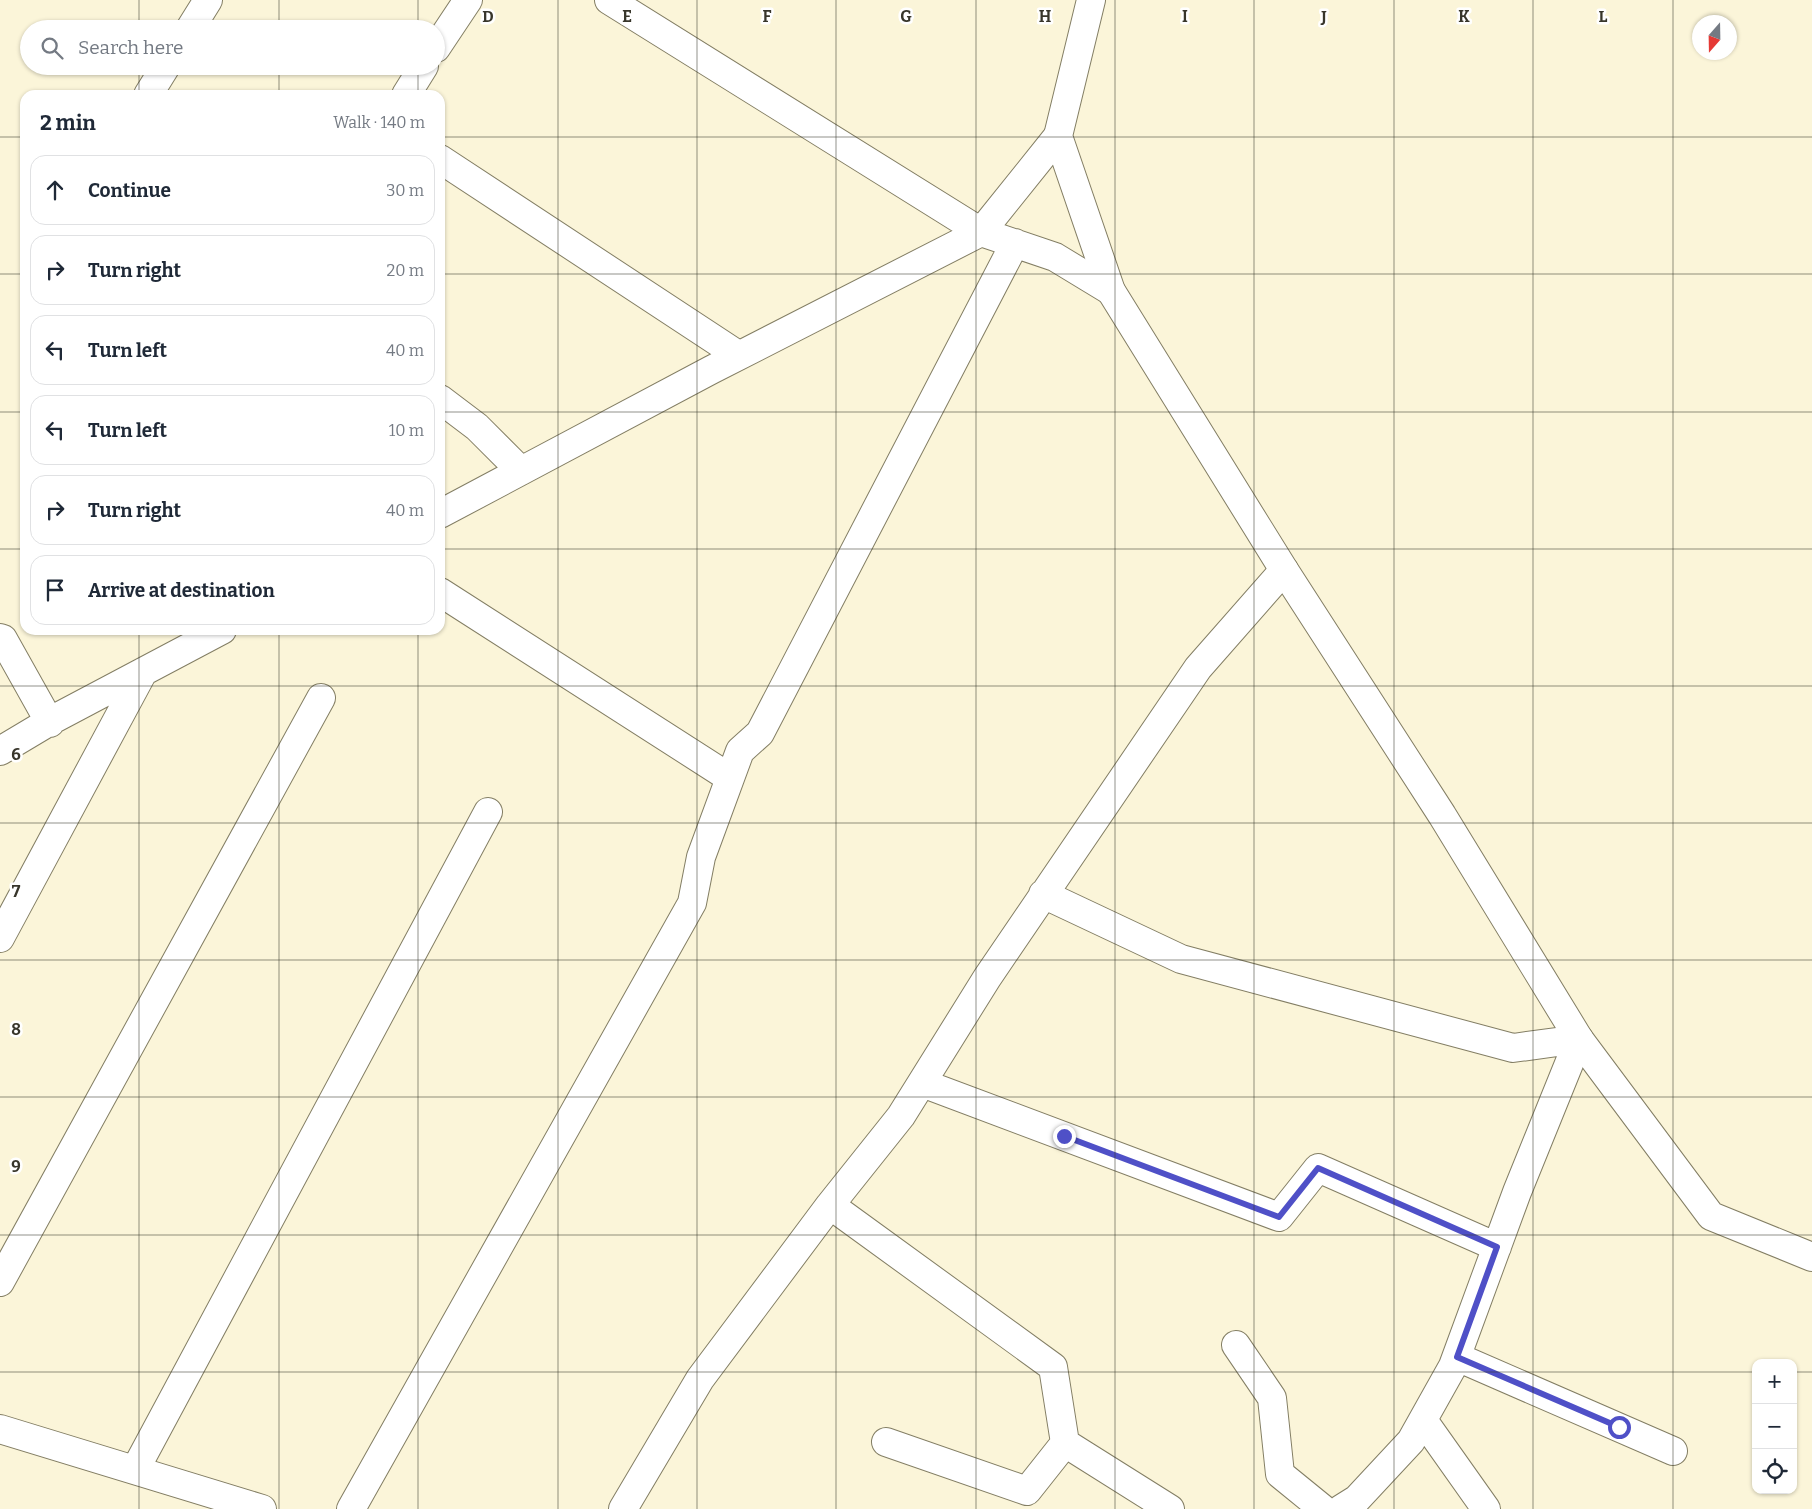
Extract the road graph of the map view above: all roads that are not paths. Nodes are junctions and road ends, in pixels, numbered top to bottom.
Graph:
1 (208, 0) edge
2 (468, 0) edge
3 (609, 0) edge
4 (1090, 0) edge
5 (196, 20) edge
6 (445, 34) edge
7 (160, 75) edge
8 (418, 75) edge
9 (151, 90) edge
10 (409, 90) edge
11 (1058, 136) junction
12 (445, 162) edge
13 (981, 232) junction
14 (1014, 243) junction
15 (1111, 291) junction
16 (738, 356) junction
17 (445, 403) edge
18 (522, 470) junction
19 (445, 511) edge
20 (1284, 570) junction
21 (445, 595) edge
22 (213, 635) edge
23 (0, 638) edge
24 (143, 672) junction
25 (321, 698) dead end
26 (50, 722) junction
27 (0, 751) edge
28 (730, 778) junction
29 (488, 812) dead end
30 (1043, 894) junction
31 (0, 938) edge
32 (1580, 1039) junction
33 (922, 1083) junction
34 (830, 1205) junction
35 (1497, 1247) junction
36 (1812, 1257) edge
37 (0, 1282) edge
38 (1236, 1345) dead end
39 (1457, 1357) junction
40 (1423, 1420) junction
41 (0, 1429) edge
42 (886, 1442) dead end
43 (1065, 1444) junction
44 (1673, 1451) dead end
45 (134, 1470) junction
46 (262, 1509) edge
47 (352, 1509) edge
48 (623, 1509) edge
49 (1170, 1509) edge
50 (1323, 1509) edge
51 (1341, 1509) edge
52 (1486, 1509) edge

1 - 5 street
2 - 6 street
3 - 13 street
4 - 11 street
7 - 9 street
8 - 10 street
11 - 13 street
11 - 15 street
12 - 16 street
13 - 14 street
13 - 16 street
14 - 15 street
14 - 28 street
15 - 20 street
16 - 18 street
17 - 18 street
18 - 19 street
20 - 30 street
20 - 32 street
21 - 28 street
22 - 24 street
23 - 26 street
24 - 26 street
24 - 31 street
25 - 37 street
26 - 27 street
28 - 47 street
29 - 45 street
30 - 32 street
30 - 33 street
32 - 35 street
32 - 36 street
33 - 34 street
33 - 35 street
34 - 43 street
34 - 48 street
35 - 39 street
38 - 50 street
39 - 40 street
39 - 44 street
40 - 51 street
40 - 52 street
41 - 45 street
42 - 43 street
43 - 49 street
45 - 46 street

